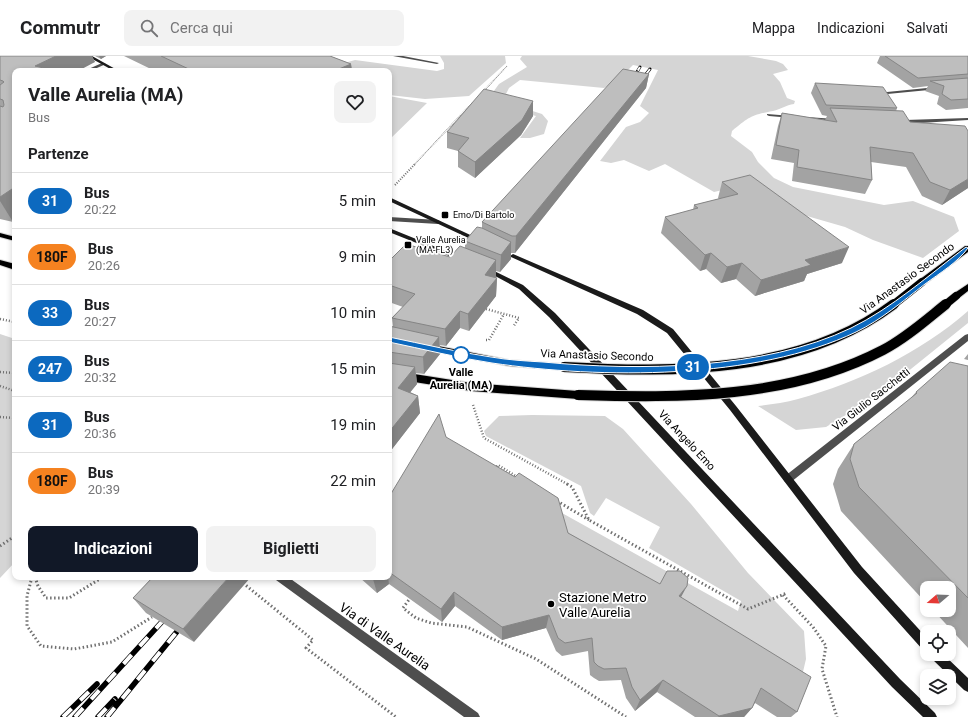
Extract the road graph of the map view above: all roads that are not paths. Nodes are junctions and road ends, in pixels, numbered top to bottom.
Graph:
1 (89, 56) edge
2 (395, 56) edge
3 (437, 62) dead end
4 (104, 64) junction
5 (94, 68) edge
6 (111, 68) edge
7 (946, 87) edge
8 (874, 94) edge
9 (769, 115) dead end
10 (797, 117) edge
11 (804, 118) edge
12 (968, 119) edge
13 (842, 121) edge
14 (898, 122) edge
15 (392, 200) edge
16 (392, 220) edge
17 (438, 222) junction
18 (392, 231) edge
19 (0, 235) edge
20 (12, 238) edge
21 (480, 242) edge
22 (968, 248) edge
23 (513, 256) dead end
24 (0, 262) edge
25 (12, 266) edge
26 (968, 287) edge
27 (968, 337) edge
28 (419, 346) edge
29 (392, 374) edge
30 (788, 479) junction
31 (284, 580) edge
32 (920, 638) edge
33 (942, 661) edge
34 (968, 686) edge
35 (474, 717) edge
36 (931, 717) edge

1 - 4 main road
2 - 3 street
4 - 5 street
4 - 6 main road
7 - 8 street
9 - 10 street
11 - 13 street
12 - 14 street
15 - 17 main road
16 - 17 street
17 - 21 main road
18 - 36 main road, Via Angelo Emo
19 - 20 main road
22 - 28 main road, Via Anastasio Secondo, bridge
23 - 30 main road
24 - 25 main road
26 - 29 main road, bridge
27 - 30 street, Via Giulio Sacchetti
30 - 32 main road
31 - 35 street, Via di Valle Aurelia
33 - 34 main road

